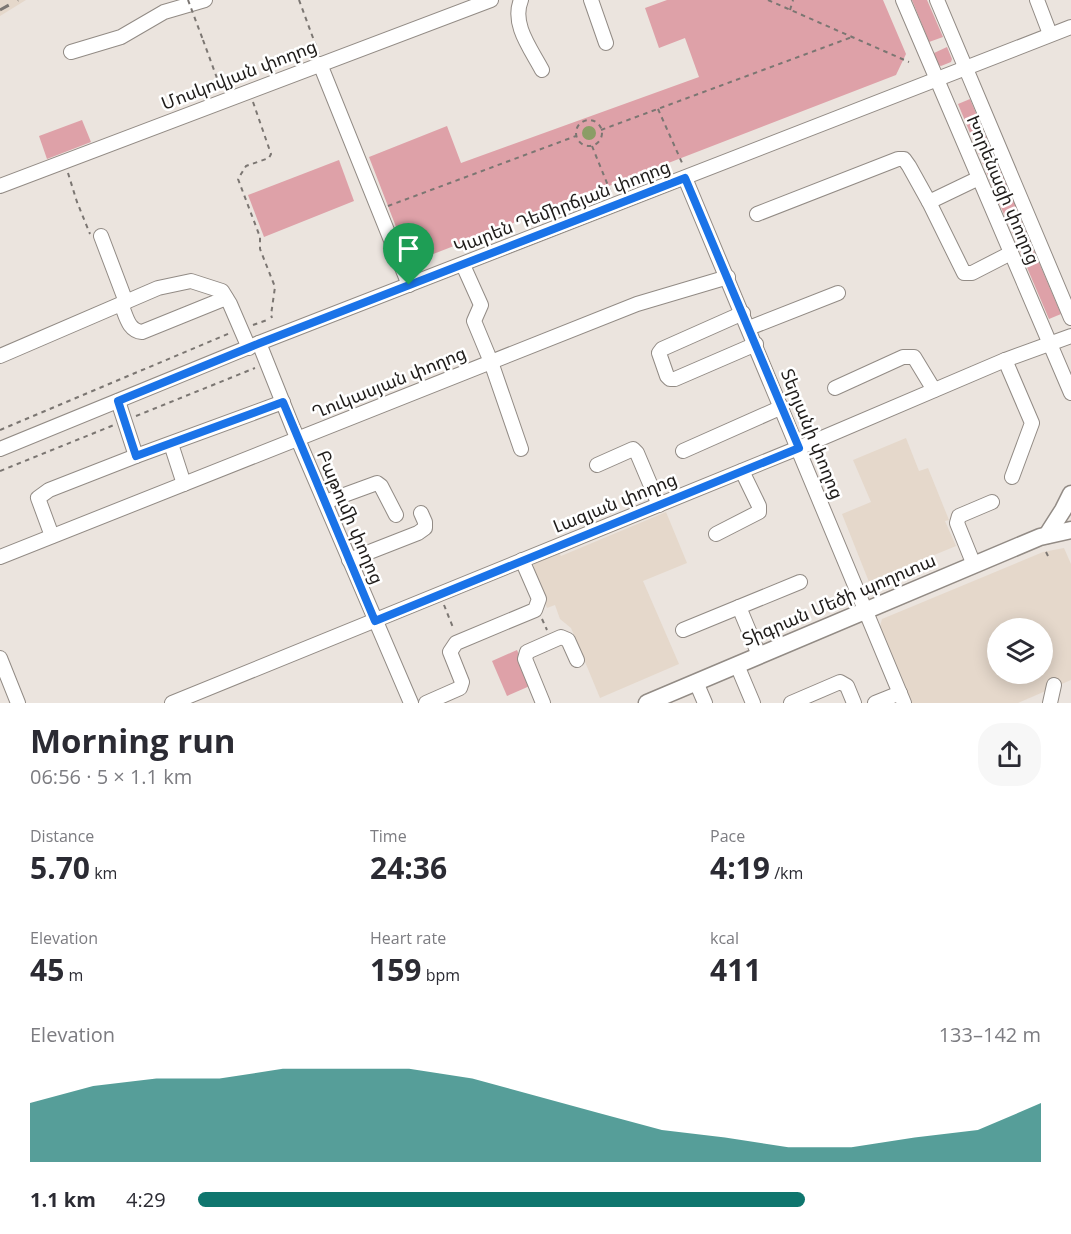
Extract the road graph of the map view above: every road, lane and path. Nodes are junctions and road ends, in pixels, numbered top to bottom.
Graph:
1 (205, 0) edge
2 (299, 0) edge
3 (491, 0) edge
4 (520, 0) edge
5 (591, 0) edge
6 (768, 0) edge
7 (793, 0) edge
8 (903, 0) edge
9 (937, 0) edge
10 (1037, 0) edge
11 (180, 2) edge
12 (790, 10) junction
13 (1071, 27) edge
14 (1050, 34) junction
15 (852, 37) junction
16 (606, 43) dead end
17 (71, 52) dead end
18 (909, 62) dead end
19 (321, 63) junction
20 (965, 66) junction
21 (542, 70) dead end
22 (936, 78) junction
23 (249, 91) junction
24 (225, 100) junction
25 (658, 109) junction
26 (601, 130) junction
27 (576, 135) junction
28 (592, 146) junction
29 (63, 162) junction
30 (684, 172) junction
31 (979, 178) junction
32 (1, 184) edge
33 (611, 193) dead end
34 (929, 202) junction
35 (378, 210) junction
36 (756, 214) dead end
37 (100, 236) joint
38 (1011, 254) junction
39 (463, 265) junction
40 (728, 278) junction
41 (409, 285) junction
42 (838, 292) dead end
43 (226, 298) junction
44 (124, 303) junction
45 (743, 313) junction
46 (272, 318) dead end
47 (1071, 318) edge
48 (267, 320) dead end
49 (749, 328) junction
50 (241, 329) junction
51 (1071, 336) edge
52 (1050, 343) junction
53 (756, 344) junction
54 (254, 345) junction
55 (0, 356) edge
56 (1005, 360) junction
57 (491, 362) junction
58 (835, 388) dead end
59 (934, 390) junction
60 (1071, 393) edge
61 (118, 401) junction
62 (283, 402) junction
63 (782, 407) junction
64 (0, 430) edge
65 (298, 439) junction
66 (171, 444) junction
67 (799, 448) junction
68 (0, 449) edge
69 (521, 449) dead end
70 (682, 451) dead end
71 (136, 456) junction
72 (597, 465) dead end
73 (742, 471) junction
74 (1012, 477) dead end
75 (184, 484) junction
76 (1071, 494) edge
77 (325, 502) junction
78 (992, 502) dead end
79 (659, 505) junction
80 (421, 513) dead end
81 (1071, 514) edge
82 (396, 515) dead end
83 (1071, 530) edge
84 (716, 534) dead end
85 (52, 536) junction
86 (1047, 543) junction
87 (1048, 556) dead end
88 (0, 557) edge
89 (349, 560) junction
90 (522, 560) junction
91 (974, 565) junction
92 (800, 582) dead end
93 (439, 594) junction
94 (739, 607) junction
95 (865, 610) junction
96 (540, 613) dead end
97 (375, 621) junction
98 (683, 630) dead end
99 (552, 641) junction
100 (459, 642) junction
101 (759, 655) junction
102 (0, 658) edge
103 (577, 660) dead end
104 (737, 665) junction
105 (696, 682) junction
106 (1054, 685) dead end
107 (902, 698) edge
108 (18, 703) edge
109 (172, 703) edge
110 (411, 703) edge
111 (426, 703) edge
112 (543, 703) edge
113 (647, 703) edge
114 (705, 703) edge
115 (753, 703) edge
116 (791, 703) edge
117 (854, 703) edge
118 (875, 703) edge
119 (1050, 703) edge

1 - 11 street
2 - 19 path
3 - 19 street, Մոսկովյան փողոց
4 - 21 street
5 - 16 street
6 - 12 path
7 - 12 path
8 - 22 street, Խորենացի փողոց
9 - 20 street, Խորենացի փողոց
10 - 14 street
11 - 17 street
11 - 24 path, bridge
12 - 15 path
13 - 14 street, Կարեն Դեմիրճյան փողոց
14 - 20 street, Կարեն Դեմիրճյան փողոց
15 - 18 path
15 - 25 path
19 - 23 street, Մոսկովյան փողոց
19 - 35 street
20 - 22 street, Կարեն Դեմիրճյան փողոց
20 - 47 street, Խորենացի փողոց
22 - 30 street, Կարեն Դեմիրճյան փողոց
22 - 31 street, Խորենացի փողոց
23 - 24 street, Մոսկովյան փողոց
23 - 46 path
24 - 29 street, Մոսկովյան փողոց
25 - 26 path
25 - 30 path
26 - 27 path
26 - 28 path
27 - 28 path
27 - 35 path
28 - 33 path
29 - 32 street, Մոսկովյան փողոց
29 - 37 path
30 - 39 street, Կարեն Դեմիրճյան փողոց
30 - 40 street, Տերյանի փողոց
31 - 34 street
31 - 38 street, Խորենացի փողոց
34 - 36 street
34 - 38 street
35 - 41 street
37 - 44 street
38 - 52 street, Խորենացի փողոց
39 - 41 street, Կարեն Դեմիրճյան փողոց
39 - 57 street
40 - 45 street, Տերյանի փողոց
40 - 57 street, Ղուկասյան փողոց
41 - 54 street, Կարեն Դեմիրճյան փողոց
42 - 49 street
43 - 44 street
43 - 44 street
43 - 50 street, Բաթումի փողոց
44 - 55 street
45 - 49 street, Տերյանի փողոց
45 - 53 street
48 - 50 path
49 - 53 street, Տերյանի փողոց
50 - 54 street, Բաթումի փողոց
50 - 64 path
51 - 52 street, Լազյան փողոց
52 - 56 street, Լազյան փողոց
52 - 60 street, Խորենացի փողոց
53 - 63 street, Տերյանի փողոց
54 - 61 street, Կարեն Դեմիրճյան փողոց
54 - 62 street, Բաթումի փողոց
56 - 59 street, Լազյան փողոց
56 - 74 street
57 - 65 street, Ղուկասյան փողոց
57 - 69 street
58 - 59 street
59 - 67 street, Լազյան փողոց
61 - 68 street, Կարեն Դեմիրճյան փողոց
61 - 71 street
62 - 65 street, Բաթումի փողոց
62 - 66 street
63 - 67 street, Տերյանի փողոց
63 - 70 street
65 - 75 street, Ղուկասյան փողոց
65 - 77 street, Բաթումի փողոց
66 - 71 street
66 - 75 street
67 - 73 street, Լազյան փողոց
67 - 95 street, Տերյանի փողոց
71 - 85 street
72 - 79 street
73 - 79 street, Լազյան փողոց
73 - 84 street
75 - 85 street, Ղուկասյան փողոց
76 - 86 main road
77 - 82 street
77 - 89 street, Բաթումի փողոց
78 - 91 street
79 - 90 street, Լազյան փողոց
80 - 89 street
81 - 86 main road, Տիգրան Մեծի պողոտա
83 - 86 main road, Տիգրան Մեծի պողոտա
85 - 88 street, Ղուկասյան փողոց
86 - 87 path
86 - 91 main road, Տիգրան Մեծի պողոտա
89 - 97 street, Բաթումի փողոց
90 - 93 street, Լազյան փողոց
90 - 100 street
91 - 95 main road, Տիգրան Մեծի պողոտա
92 - 94 street
93 - 97 street, Լազյան փողոց
93 - 100 path
94 - 98 street
94 - 101 street
95 - 101 main road, Տիգրան Մեծի պողոտա
95 - 107 street, Տերյանի փողոց
96 - 99 path
97 - 109 street, Լազյան փողոց
97 - 110 street, Բաթումի փողոց
99 - 103 street
99 - 112 street
100 - 111 street
101 - 104 main road, Տիգրան Մեծի պողոտա
102 - 108 street
104 - 105 main road, Տիգրան Մեծի պողոտա
104 - 115 street
105 - 113 main road, Տիգրան Մեծի պողոտա
105 - 114 street
106 - 119 street
107 - 118 street
116 - 117 street

